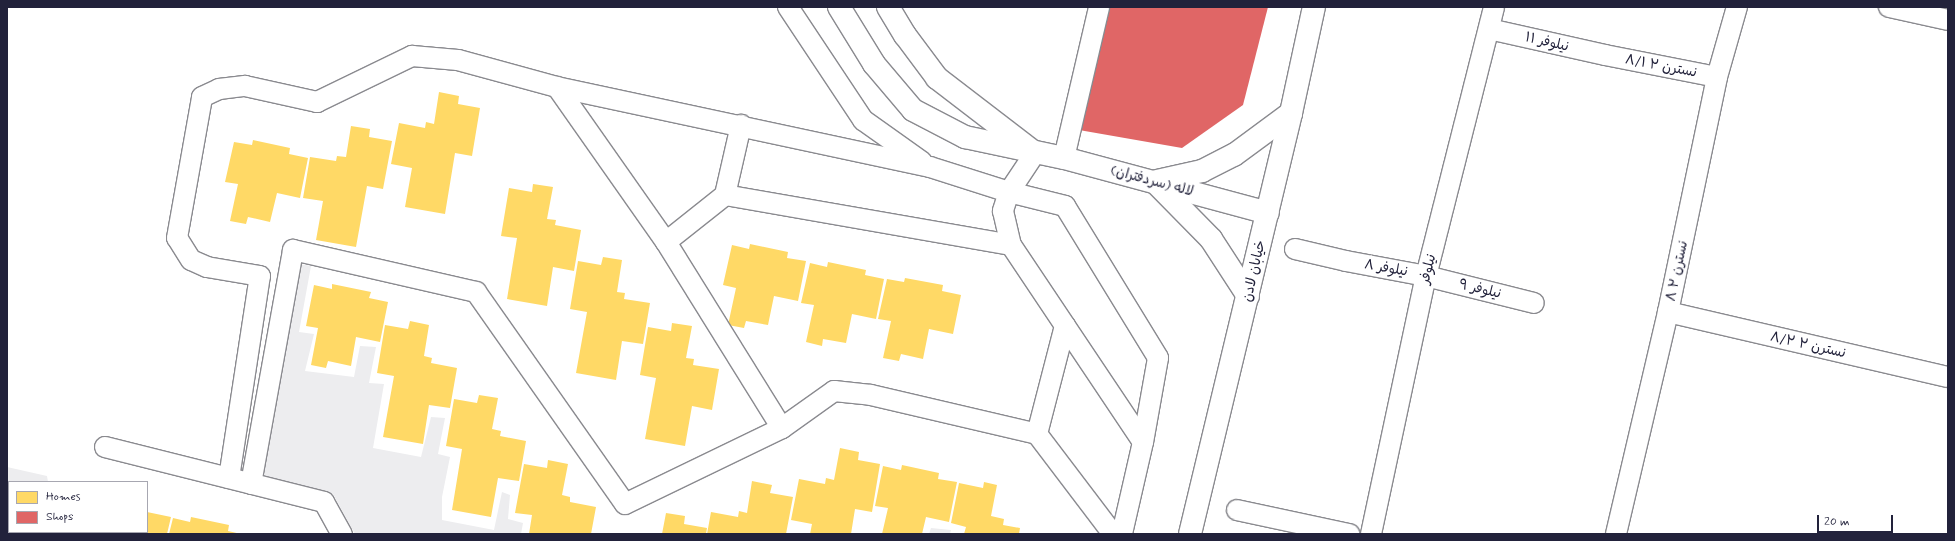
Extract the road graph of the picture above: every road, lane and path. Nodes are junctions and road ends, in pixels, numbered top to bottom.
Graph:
1 (788, 7) edge
2 (839, 7) edge
3 (888, 7) edge
4 (1092, 7) edge
5 (1099, 7) edge
6 (1314, 7) edge
7 (1494, 7) edge
8 (1737, 7) edge
9 (1889, 7) edge
10 (1948, 20) edge
11 (1489, 29) junction
12 (1605, 55) joint
13 (1717, 77) junction
14 (557, 87) junction
15 (1291, 113) junction
16 (741, 125) junction
17 (1035, 153) junction
18 (1060, 157) junction
19 (930, 167) junction
20 (1154, 181) junction
21 (1009, 192) junction
22 (725, 195) junction
23 (1268, 213) junction
24 (666, 242) junction
25 (1011, 245) junction
26 (1295, 249) dead end
27 (1426, 276) junction
28 (1248, 296) junction
29 (1534, 303) dead end
30 (1668, 312) junction
31 (1065, 326) junction
32 (1948, 377) edge
33 (782, 428) junction
34 (1037, 434) junction
35 (1144, 442) junction
36 (105, 447) dead end
37 (229, 478) junction
38 (251, 484) junction
39 (1237, 510) dead end
40 (342, 534) edge
41 (1113, 534) edge
42 (1122, 534) edge
43 (1190, 534) edge
44 (1350, 534) edge
45 (1371, 534) edge
46 (1616, 534) edge

1 - 19 street
2 - 17 street, لاله (سردفتران)
3 - 17 street, لاله (سردفتران)
4 - 18 street
5 - 18 street
6 - 15 street, خیابان لادن
7 - 11 street, نیلوفر
8 - 13 street, ۸ نسترن ۲
9 - 10 street
11 - 12 street, ۱۱ نیلوفر
11 - 27 street, نیلوفر
12 - 13 street, ۸/۱ نسترن ۲
13 - 30 street, ۸ نسترن ۲
14 - 16 street
14 - 24 street
14 - 37 street
15 - 20 street
15 - 23 street, خیابان لادن
16 - 19 street
16 - 22 street
17 - 18 street, لاله (سردفتران)
17 - 21 street
18 - 20 street, لاله (سردفتران)
19 - 21 street
20 - 23 street, لاله (سردفتران)
20 - 28 street
21 - 25 street
21 - 35 street
22 - 24 street
22 - 25 street
23 - 28 street, خیابان لادن
24 - 33 street
25 - 31 street
26 - 27 street, ۸ نیلوفر
27 - 29 street, ۹ نیلوفر
27 - 45 street, نیلوفر
28 - 43 street, خیابان لادن
30 - 32 street, ۸/۲ نسترن ۲
30 - 46 street, ۸ نسترن ۲
31 - 34 street
31 - 35 street
33 - 34 street
33 - 38 street
34 - 41 street
35 - 42 street
36 - 37 street
37 - 38 street
38 - 40 street
39 - 44 street

